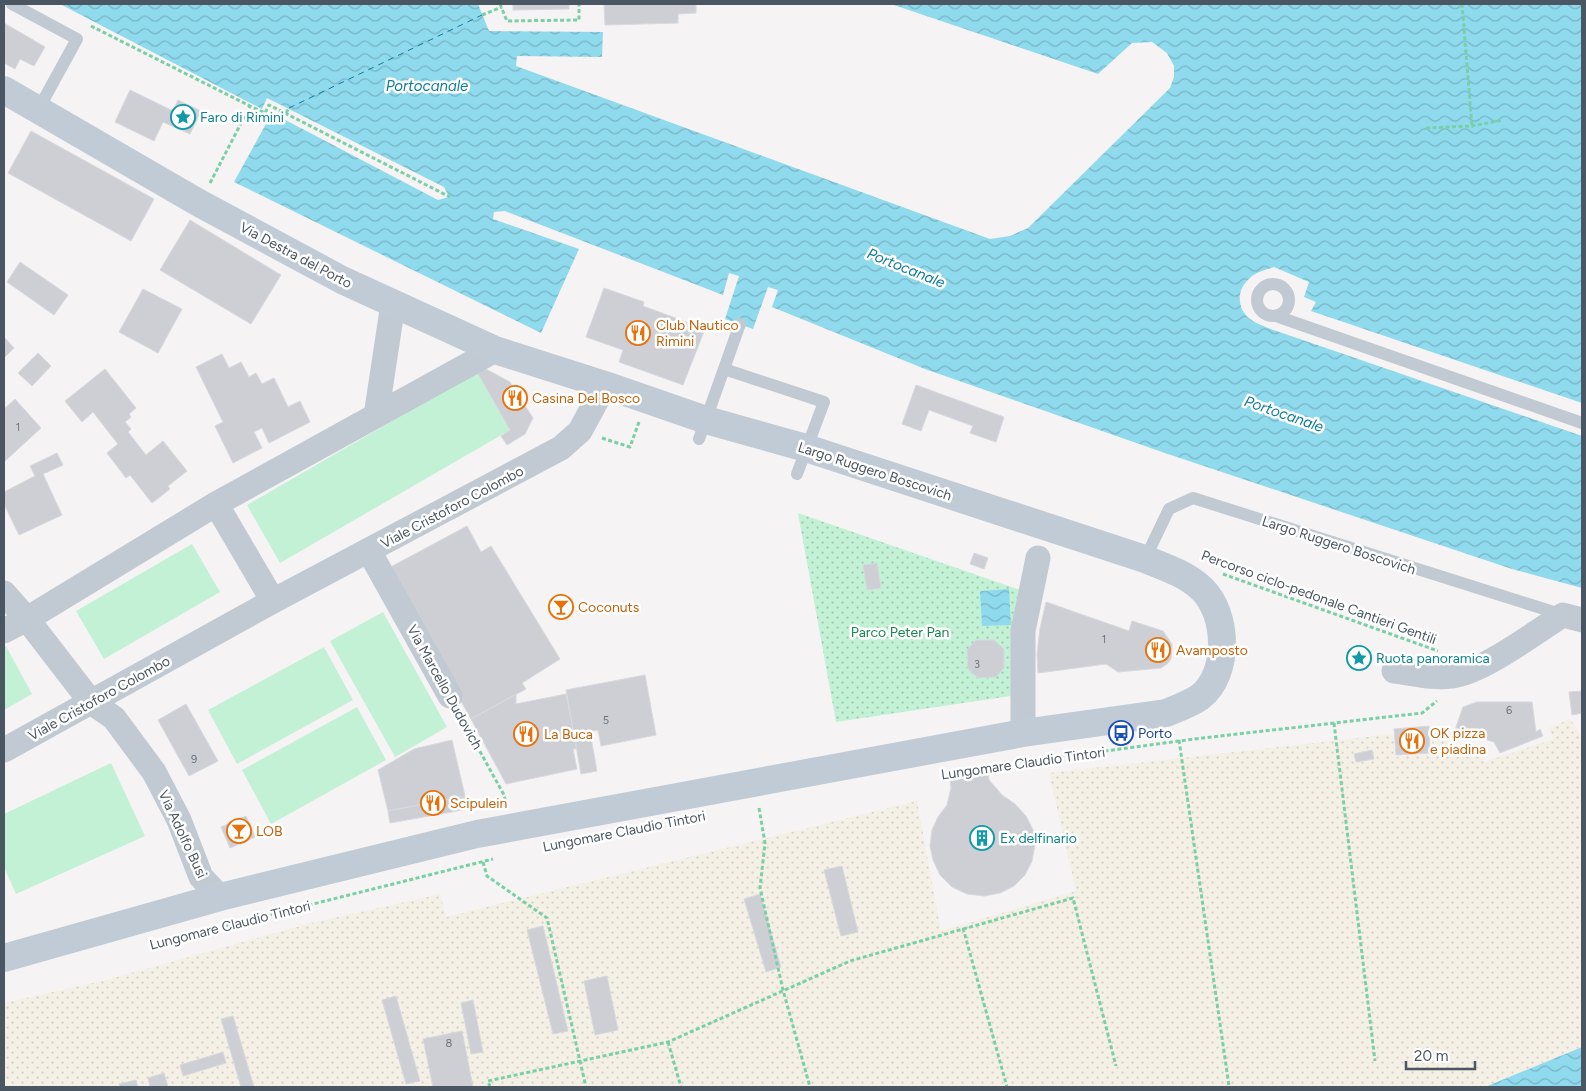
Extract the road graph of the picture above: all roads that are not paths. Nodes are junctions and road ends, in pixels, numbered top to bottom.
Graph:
1 (12, 4) edge
2 (8, 98) edge
3 (38, 110) junction
4 (393, 304) junction
5 (1276, 316) dead end
6 (740, 324) dead end
7 (496, 350) junction
8 (724, 369) junction
9 (605, 385) junction
10 (376, 416) junction
11 (1582, 423) edge
12 (702, 430) junction
13 (806, 448) junction
14 (797, 474) dead end
15 (216, 504) junction
16 (369, 551) junction
17 (1038, 558) dead end
18 (1145, 559) junction
19 (4, 593) edge
20 (272, 601) junction
21 (1573, 617) edge
22 (27, 619) junction
23 (4, 631) edge
24 (1394, 671) dead end
25 (450, 696) road end
26 (91, 702) junction
27 (1184, 706) joint
28 (1023, 733) junction
29 (4, 750) edge
30 (220, 897) junction
31 (4, 958) edge

1 - 3 lane
2 - 3 street, Via Destra del Porto
3 - 4 street, Via Destra del Porto
4 - 7 street, Via Destra del Porto
4 - 10 street
5 - 11 lane
6 - 8 lane
7 - 9 street, Via Destra del Porto
7 - 10 street
8 - 12 lane
8 - 13 lane
9 - 12 street, Largo Ruggero Boscovich
9 - 16 street, Viale Cristoforo Colombo
10 - 15 street
12 - 13 street, Largo Ruggero Boscovich
13 - 14 lane
13 - 18 street, Largo Ruggero Boscovich
15 - 20 street
15 - 22 street
16 - 20 street, Viale Cristoforo Colombo
16 - 25 street, Via Marcello Dudovich
17 - 28 street
18 - 21 lane, Largo Ruggero Boscovich
18 - 27 street, Largo Ruggero Boscovich
19 - 22 street, Via Adolfo Busi
20 - 26 street, Viale Cristoforo Colombo
21 - 24 street
22 - 23 street
22 - 26 street, Via Adolfo Busi
26 - 29 street, Viale Cristoforo Colombo
26 - 30 street, Via Adolfo Busi
27 - 28 street, Lungomare Claudio Tintori
28 - 30 street, Lungomare Claudio Tintori
30 - 31 street, Lungomare Claudio Tintori

